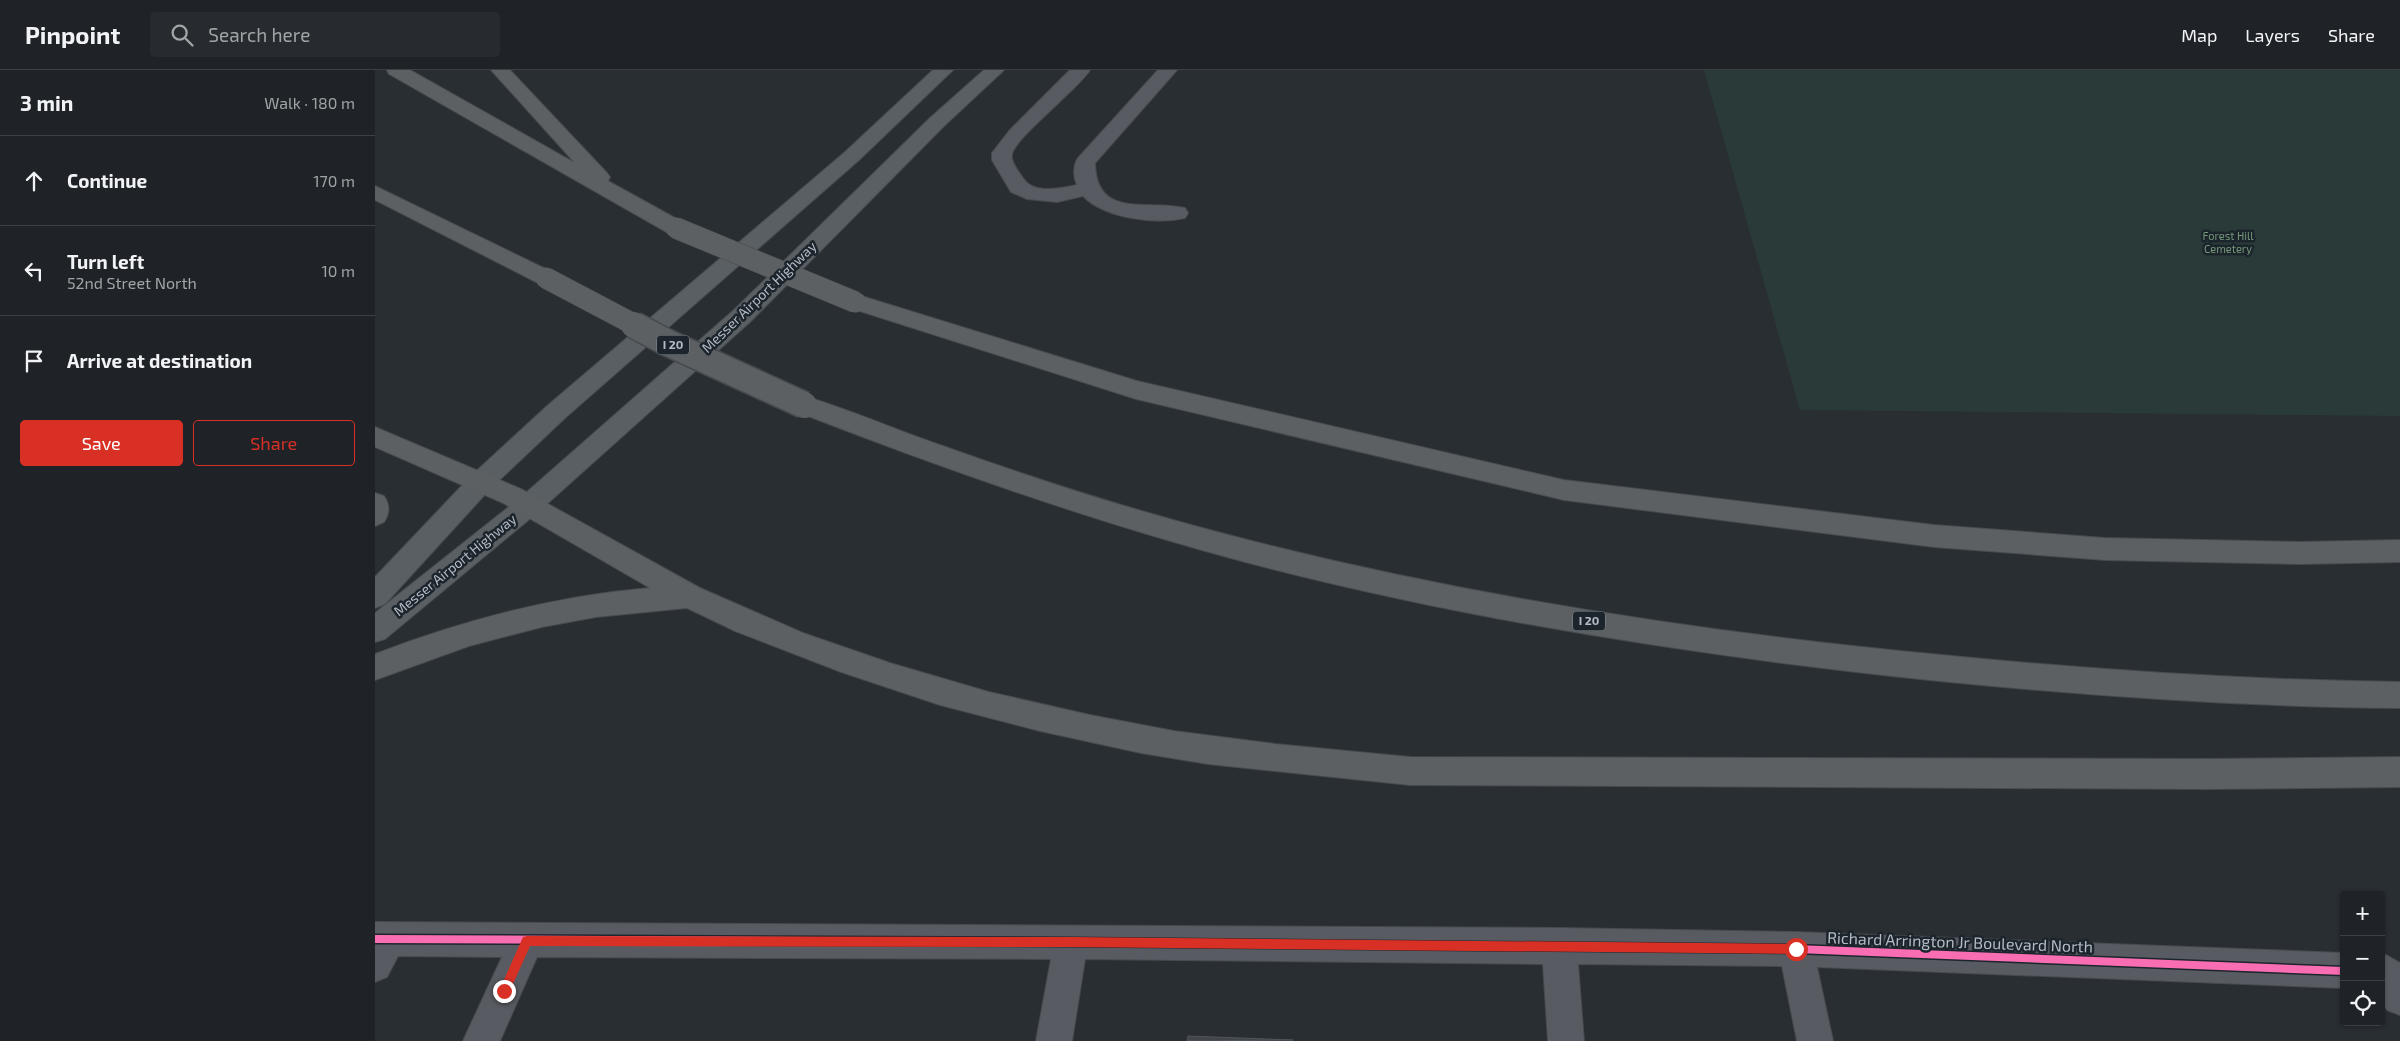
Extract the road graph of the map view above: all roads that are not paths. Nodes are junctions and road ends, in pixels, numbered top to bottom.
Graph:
1 (396, 70) edge
2 (500, 70) edge
3 (945, 70) edge
4 (995, 70) edge
5 (1081, 70) edge
6 (1168, 70) edge
7 (1089, 188) junction
8 (375, 192) edge
9 (620, 198) junction
10 (1177, 213) dead end
11 (375, 436) edge
12 (481, 482) junction
13 (375, 503) edge
14 (529, 505) junction
15 (375, 515) edge
16 (2400, 551) edge
17 (375, 596) edge
18 (688, 596) junction
19 (375, 630) edge
20 (375, 667) edge
21 (2400, 695) edge
22 (2400, 772) edge
23 (527, 941) junction
24 (1071, 942) junction
25 (1559, 945) junction
26 (380, 948) edge
27 (1796, 949) junction
28 (2340, 972) edge
29 (481, 1041) edge
30 (1054, 1041) edge
31 (1566, 1041) edge
32 (1815, 1041) edge

1 - 9 highway
2 - 9 highway
3 - 12 main road, Messer Airport Highway
4 - 14 main road, Messer Airport Highway
5 - 7 street
6 - 7 street
7 - 10 street
8 - 21 highway, I 20, bridge
9 - 16 highway, bridge
11 - 12 highway
12 - 14 highway
12 - 17 main road, Messer Airport Highway
13 - 15 highway
14 - 18 highway
14 - 19 main road, Messer Airport Highway
18 - 20 highway
18 - 22 highway
23 - 24 street, Richard Arrington Jr Boulevard North
23 - 26 street, Richard Arrington Jr Boulevard North
23 - 29 street
24 - 25 street, Richard Arrington Jr Boulevard North
24 - 30 street
25 - 27 street, Richard Arrington Jr Boulevard North
25 - 31 street
27 - 28 street, Richard Arrington Jr Boulevard North
27 - 32 street

